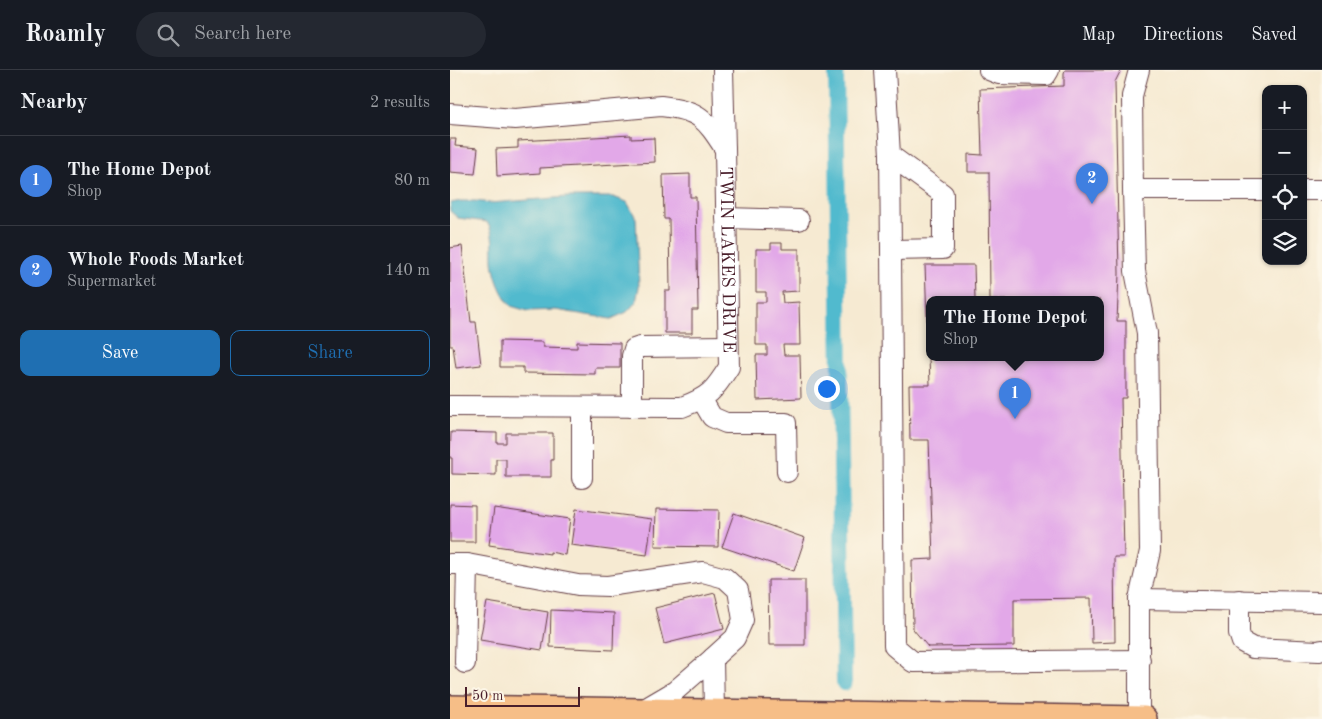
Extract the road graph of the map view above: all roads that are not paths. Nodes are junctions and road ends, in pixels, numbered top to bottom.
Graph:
1 (723, 70) edge
2 (885, 70) edge
3 (990, 70) edge
4 (1049, 70) edge
5 (1139, 70) edge
6 (450, 114) edge
7 (725, 150) junction
8 (890, 154) junction
9 (1133, 190) junction
10 (1262, 190) edge
11 (1307, 190) edge
12 (1322, 191) edge
13 (726, 218) junction
14 (800, 220) dead end
15 (891, 250) junction
16 (728, 346) junction
17 (702, 400) junction
18 (450, 406) edge
19 (582, 407) junction
20 (632, 407) junction
21 (787, 472) dead end
22 (582, 478) dead end
23 (459, 564) edge
24 (1140, 598) junction
25 (1239, 600) junction
26 (1322, 602) edge
27 (1322, 650) edge
28 (713, 658) junction
29 (1140, 660) junction
30 (465, 663) dead end
31 (450, 708) edge
32 (641, 711) junction
33 (706, 714) edge
34 (1140, 719) edge
35 (1144, 719) edge

1 - 7 street
2 - 8 street
3 - 4 street
5 - 9 street
6 - 7 street, TWIN LAKES DRIVE
7 - 13 street, TWIN LAKES DRIVE
8 - 15 street
8 - 15 street
9 - 10 street
9 - 24 street
11 - 12 street
13 - 14 street
13 - 16 street, TWIN LAKES DRIVE
15 - 29 street
16 - 17 street, TWIN LAKES DRIVE
16 - 20 street
17 - 20 street
17 - 21 street
18 - 19 street
19 - 20 street
19 - 22 street
23 - 28 street
23 - 30 street
24 - 25 street
24 - 29 street
25 - 26 street
25 - 27 street
28 - 32 street
28 - 33 street
29 - 34 street
31 - 32 main road
32 - 33 main road
33 - 34 main road
34 - 35 main road

